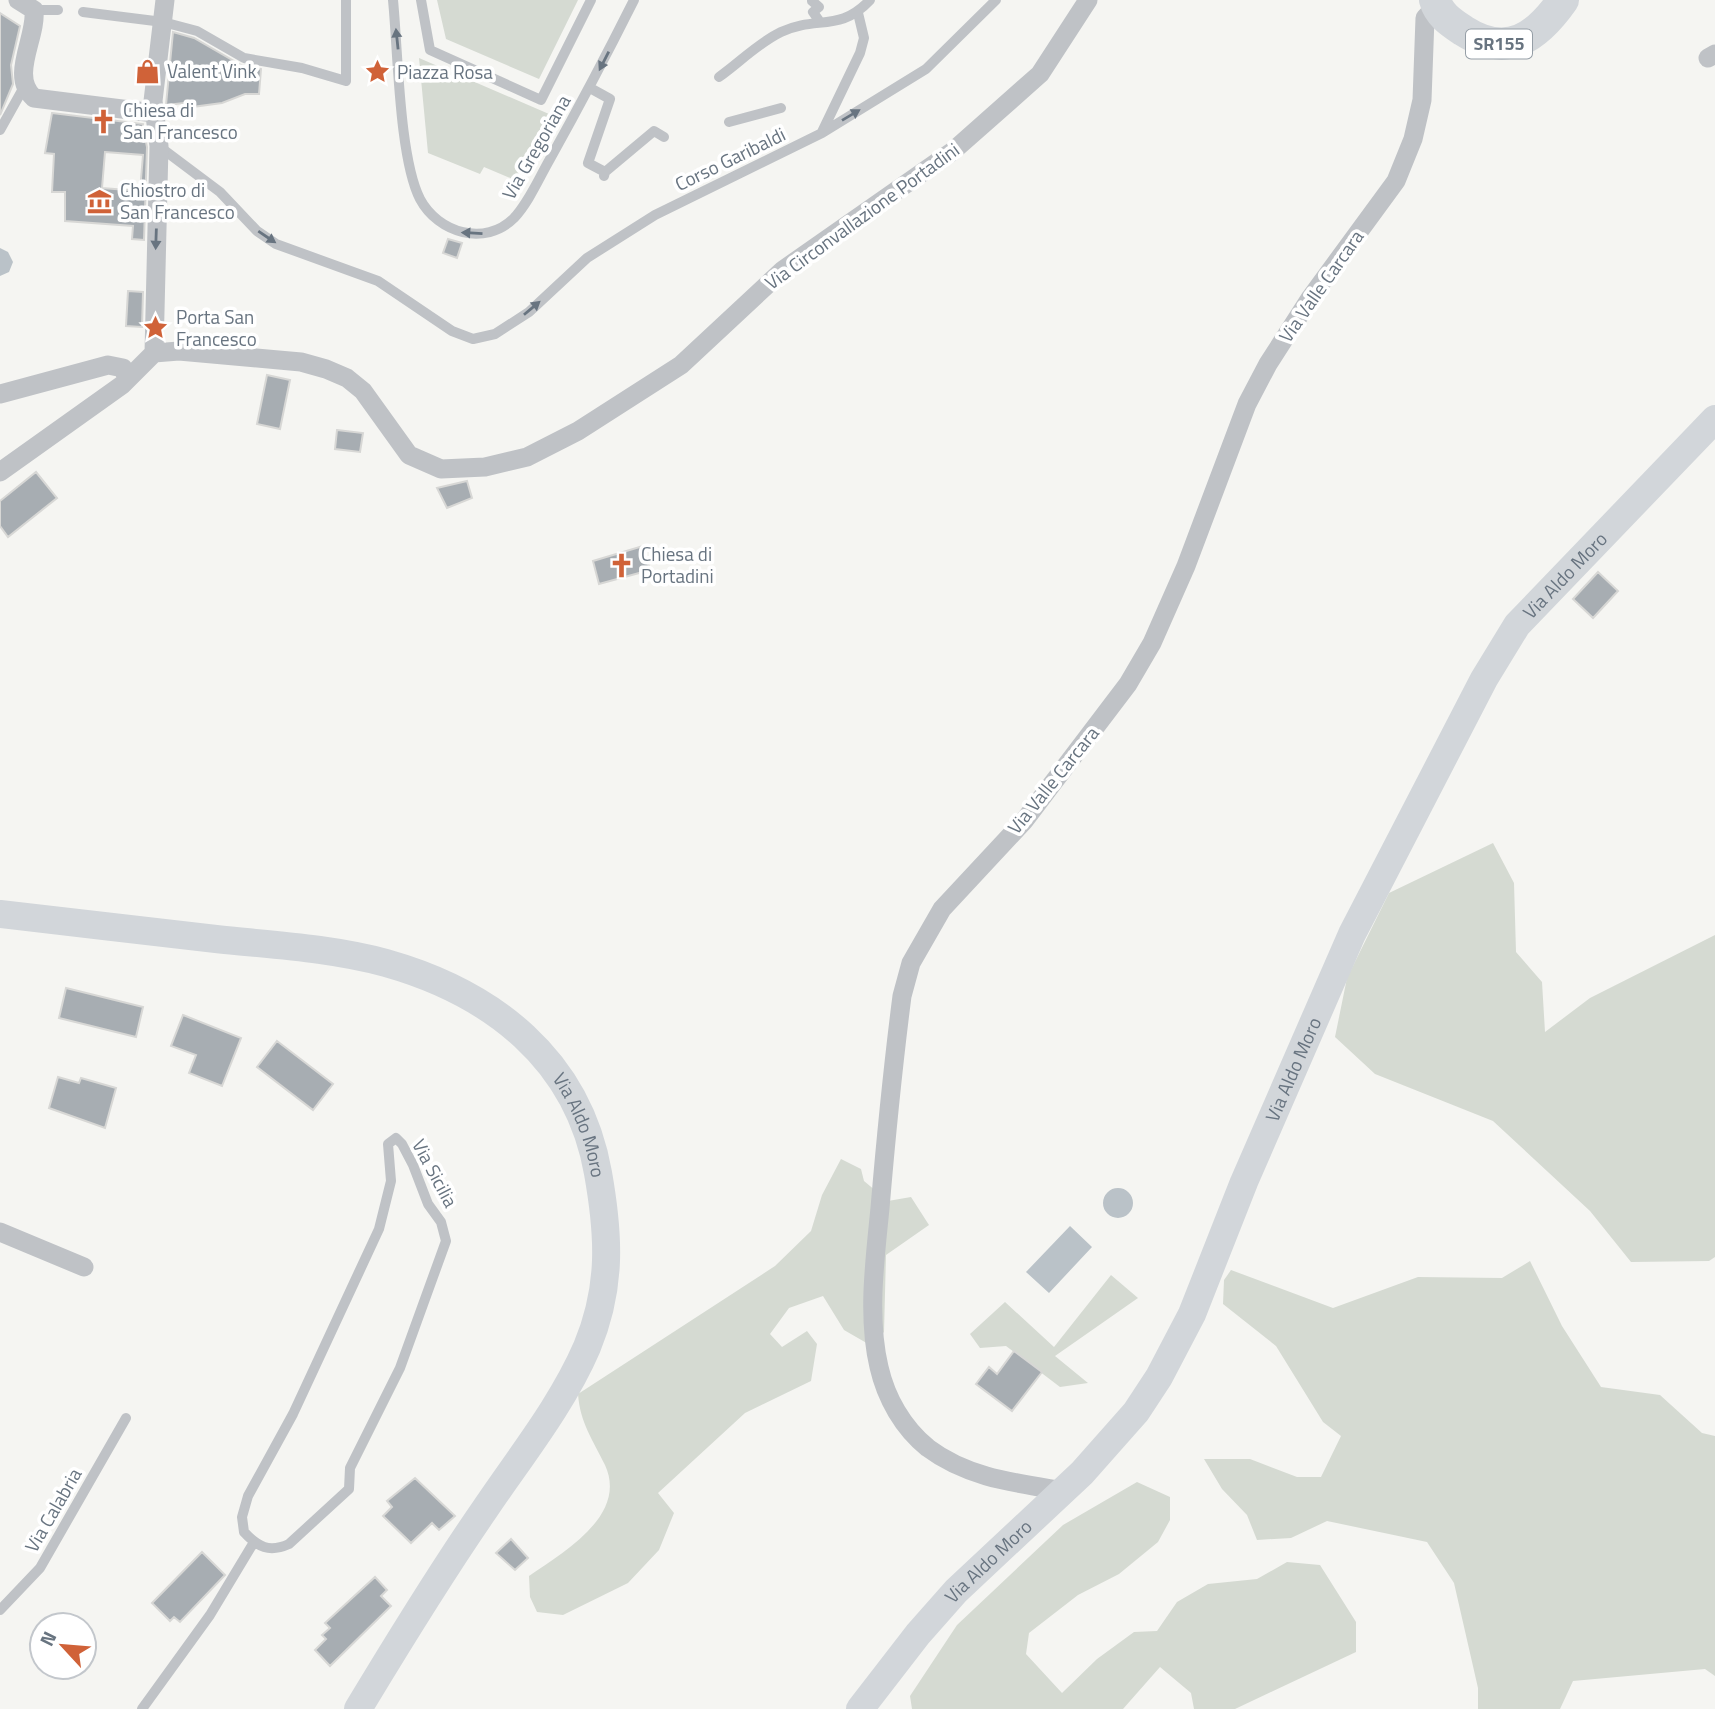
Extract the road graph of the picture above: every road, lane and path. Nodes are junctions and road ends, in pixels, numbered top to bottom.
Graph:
1 (165, 0) edge
2 (346, 0) edge
3 (393, 0) edge
4 (421, 0) edge
5 (592, 0) edge
6 (635, 0) edge
7 (870, 0) edge
8 (996, 0) edge
9 (1088, 0) edge
10 (1563, 0) edge
11 (812, 1) edge
12 (1436, 2) edge
13 (26, 5) edge
14 (58, 10) dead end
15 (83, 12) dead end
16 (858, 13) junction
17 (163, 22) junction
18 (820, 22) junction
19 (719, 77) dead end
20 (24, 87) junction
21 (590, 88) junction
22 (781, 108) dead end
23 (153, 113) junction
24 (729, 122) dead end
25 (0, 130) edge
26 (822, 133) junction
27 (664, 137) dead end
28 (159, 146) junction
29 (154, 353) junction
30 (127, 379) junction
31 (0, 394) edge
32 (1715, 419) edge
33 (0, 472) edge
34 (0, 914) edge
35 (0, 1232) edge
36 (84, 1267) dead end
37 (126, 1418) dead end
38 (1064, 1491) junction
39 (254, 1542) junction
40 (0, 1610) edge
41 (142, 1709) edge
42 (358, 1709) edge
43 (860, 1709) edge

1 - 17 street
2 - 17 lane
21 -> 3 lane, Via Gregoriana
4 - 5 lane
6 -> 21 lane, Via Gregoriana
7 - 16 lane
26 -> 8 lane, Corso Garibaldi
9 - 29 street, Via Circonvallazione Portadini
10 - 12 main road, SR155
11 - 18 lane
12 - 38 street, Via Valle Carcara
13 - 14 lane
13 - 20 street
15 - 17 lane
16 - 18 lane
16 - 26 lane
17 - 23 street
18 - 19 lane
20 - 23 street
20 - 25 lane
21 - 27 lane
22 - 24 lane
23 - 28 street
28 -> 26 lane, Corso Garibaldi
28 -> 29 street
29 - 30 street
30 - 31 street
30 - 33 street
32 - 38 main road, Via Aldo Moro
34 - 42 main road, Via Aldo Moro
35 - 36 street
37 - 40 lane, Via Calabria
38 - 43 main road, Via Aldo Moro
39 - 39 lane, Via Sicilia
39 - 41 lane

